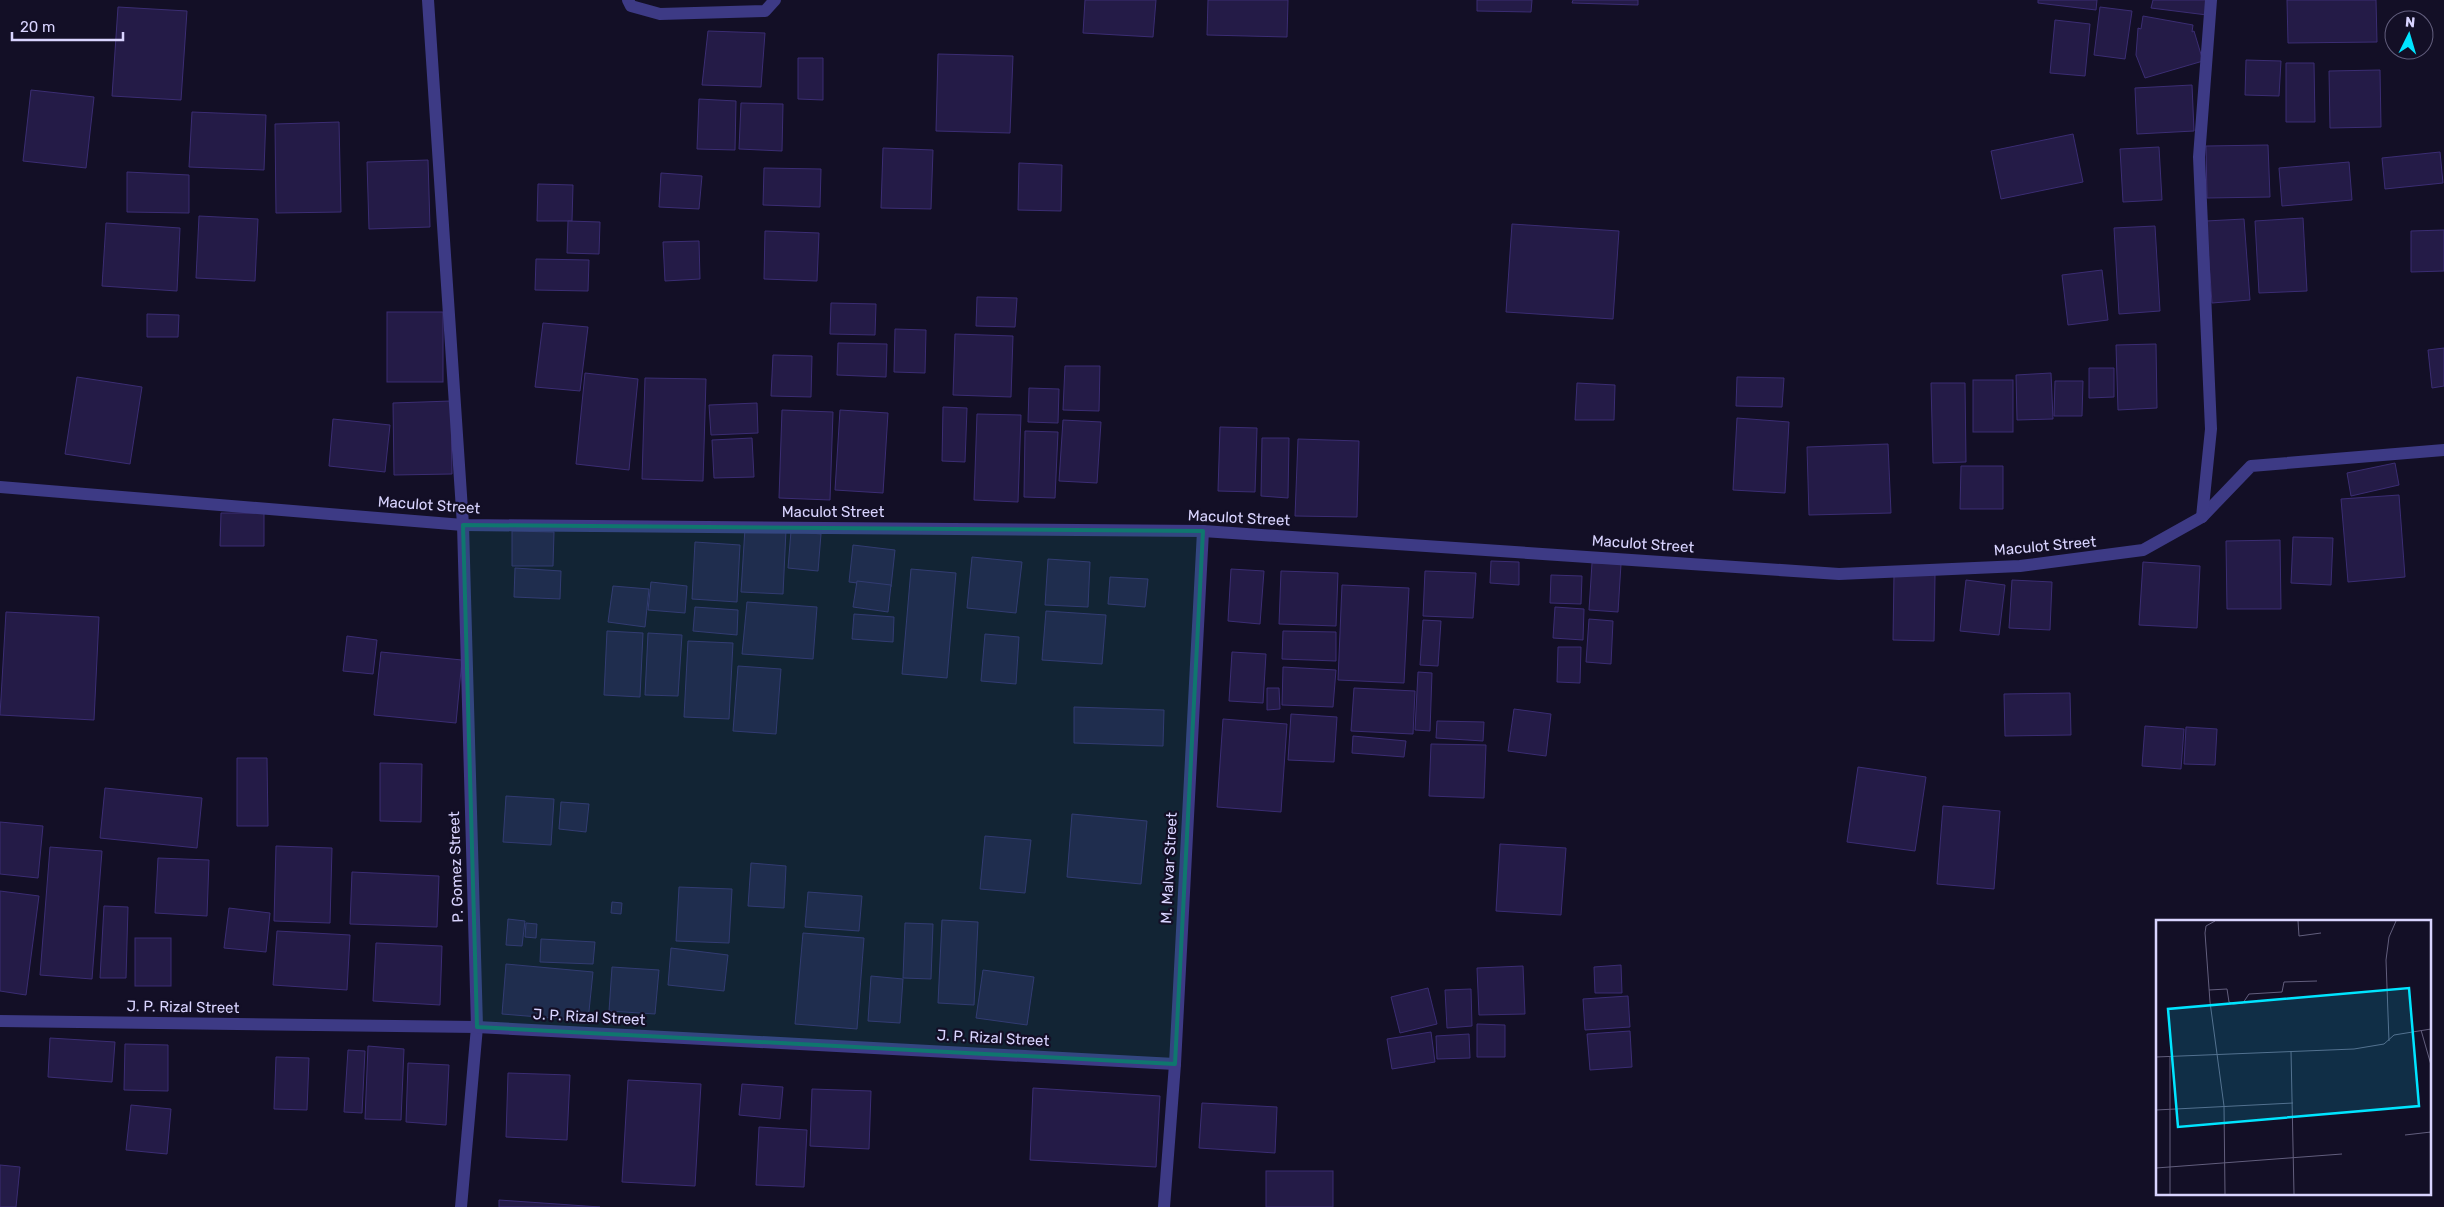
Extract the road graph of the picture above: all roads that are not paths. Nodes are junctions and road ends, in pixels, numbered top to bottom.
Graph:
1 (428, 0) edge
2 (628, 0) edge
3 (775, 0) edge
4 (2211, 0) edge
5 (2444, 450) edge
6 (0, 487) edge
7 (2202, 517) junction
8 (463, 525) junction
9 (1203, 531) junction
10 (0, 1021) edge
11 (477, 1027) junction
12 (1175, 1064) junction
13 (462, 1207) edge
14 (1164, 1207) edge

1 - 8 street, P. Gomez Street
2 - 3 street
4 - 7 street
5 - 7 street, Maculot Street
6 - 8 street, Maculot Street
7 - 9 street, Maculot Street
8 - 9 street, Maculot Street
8 - 11 street, P. Gomez Street
9 - 12 street, M. Malvar Street
10 - 11 street, J. P. Rizal Street
11 - 12 street, J. P. Rizal Street
11 - 13 street, P. Gomez Street
12 - 14 street, M. Malvar Street

